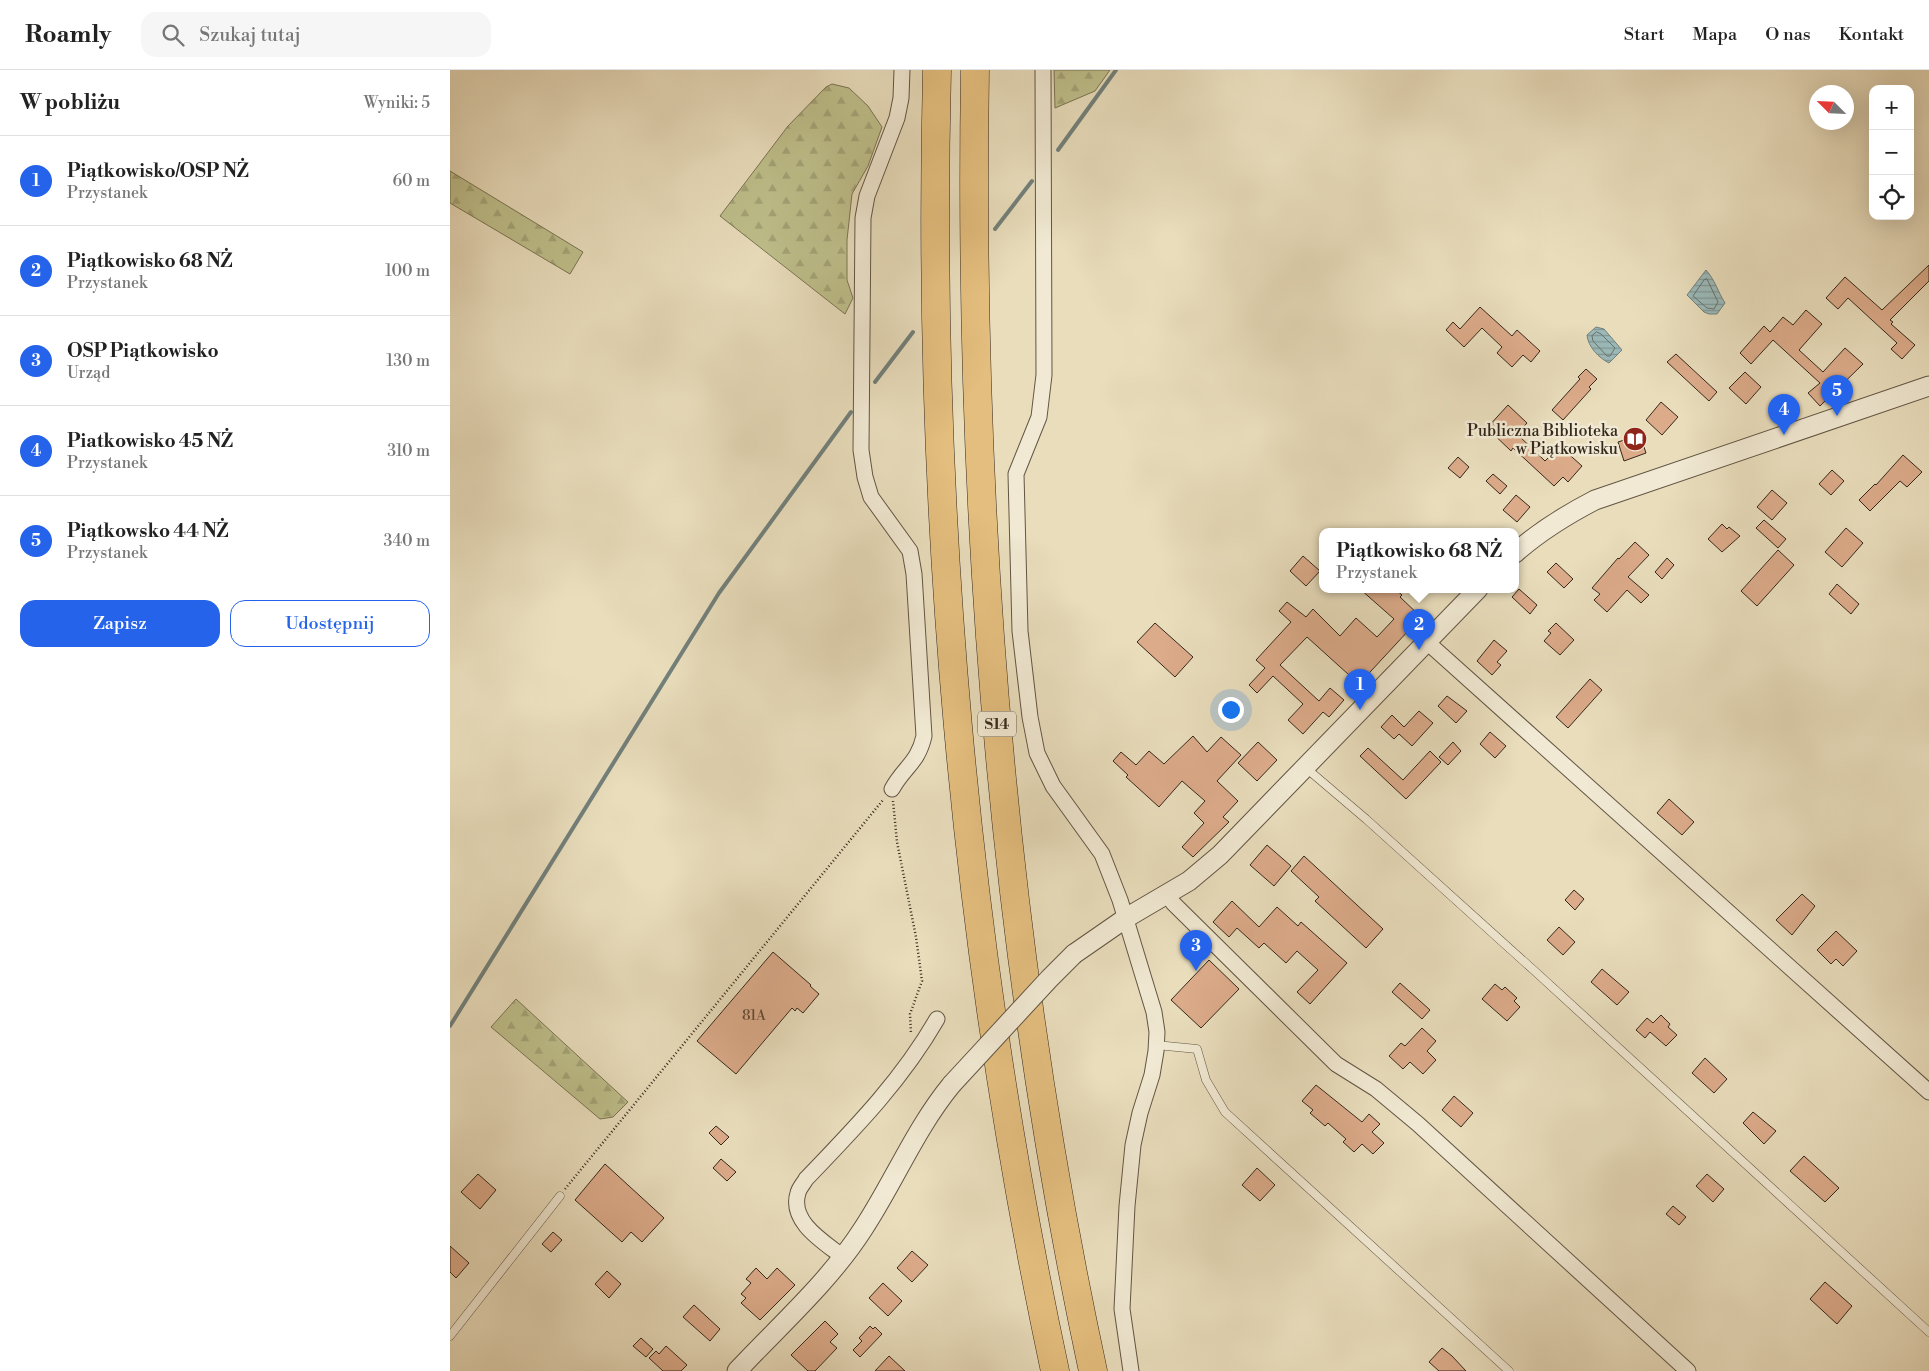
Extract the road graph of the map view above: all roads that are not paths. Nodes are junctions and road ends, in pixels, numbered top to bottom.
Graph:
1 (902, 70) edge
2 (937, 70) edge
3 (975, 70) edge
4 (1044, 70) edge
5 (1929, 386) edge
6 (1519, 550) edge
7 (1474, 593) edge
8 (1426, 642) junction
9 (1306, 768) junction
10 (892, 789) road end
11 (1173, 903) dead end
12 (1126, 918) junction
13 (937, 1018) dead end
14 (1156, 1045) junction
15 (1929, 1092) edge
16 (560, 1196) road end
17 (843, 1257) junction
18 (1929, 1332) edge
19 (450, 1336) edge
20 (737, 1371) edge
21 (1055, 1371) edge
22 (1093, 1371) edge
23 (1131, 1371) edge
24 (1510, 1371) edge
25 (1688, 1371) edge

1 - 10 street
2 - 21 highway, S14
3 - 22 highway, S14
4 - 12 street
5 - 6 street
7 - 8 street
8 - 9 street
8 - 15 street
9 - 12 street
9 - 18 lane
11 - 25 street
12 - 14 street
12 - 17 street, bridge
13 - 17 street
14 - 23 street
14 - 24 lane
16 - 19 lane
17 - 20 street

